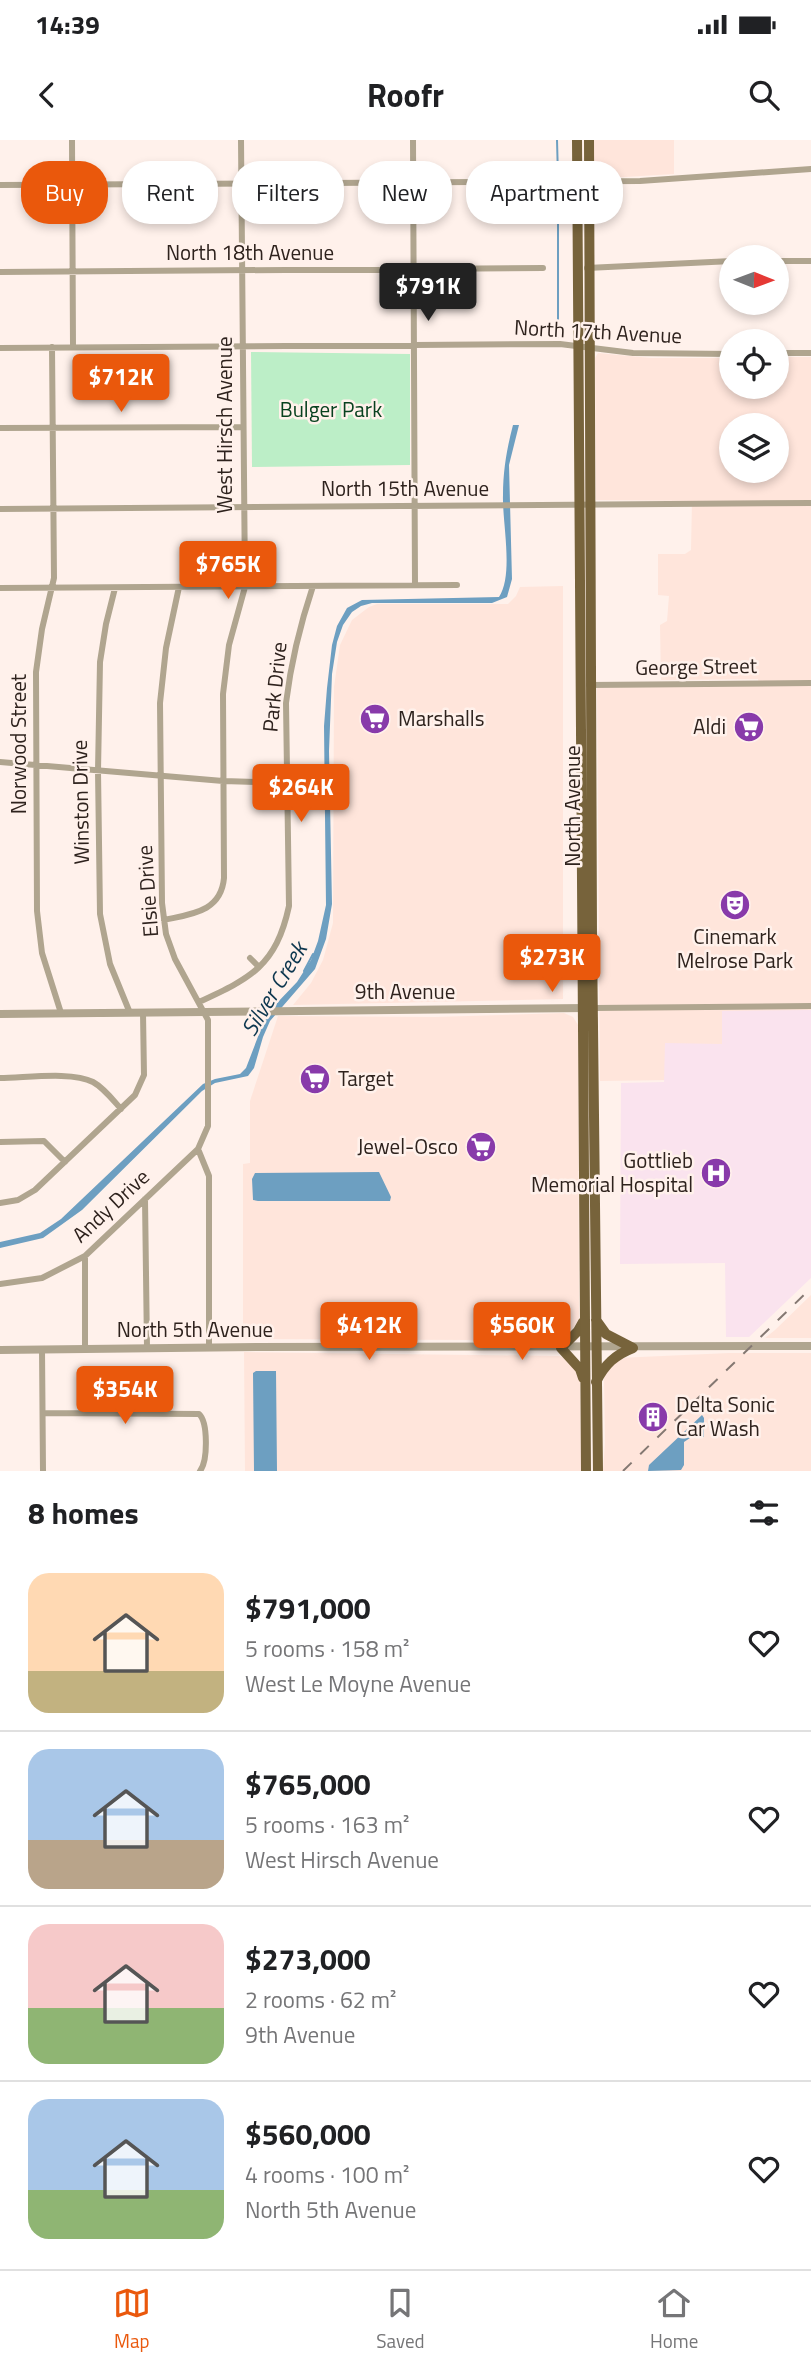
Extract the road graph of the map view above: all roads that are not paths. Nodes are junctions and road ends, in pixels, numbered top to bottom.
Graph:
1 (72, 140) edge
2 (241, 140) edge
3 (413, 140) edge
4 (577, 140) edge
5 (589, 140) edge
6 (72, 161) edge
7 (241, 161) edge
8 (414, 161) edge
9 (577, 161) edge
10 (589, 161) edge
11 (811, 169) edge
12 (623, 181) edge
13 (232, 183) edge
14 (0, 184) edge
15 (21, 184) edge
16 (108, 184) edge
17 (73, 224) edge
18 (241, 224) edge
19 (414, 224) edge
20 (580, 224) edge
21 (587, 224) edge
22 (789, 261) edge
23 (811, 261) edge
24 (719, 262) edge
25 (414, 268) junction
26 (543, 268) dead end
27 (584, 268) junction
28 (73, 271) junction
29 (242, 271) junction
30 (0, 272) edge
31 (414, 345) junction
32 (242, 346) junction
33 (584, 346) junction
34 (72, 347) junction
35 (0, 348) edge
36 (52, 348) junction
37 (789, 353) edge
38 (811, 353) edge
39 (719, 354) edge
40 (243, 427) junction
41 (0, 428) edge
42 (52, 429) junction
43 (811, 503) edge
44 (585, 505) junction
45 (243, 507) junction
46 (415, 507) junction
47 (0, 509) edge
48 (53, 509) junction
49 (415, 585) junction
50 (457, 585) dead end
51 (313, 586) junction
52 (115, 587) junction
53 (179, 587) junction
54 (244, 587) junction
55 (0, 588) edge
56 (51, 588) junction
57 (811, 683) edge
58 (586, 685) junction
59 (0, 762) edge
60 (35, 765) junction
61 (98, 771) junction
62 (161, 776) junction
63 (223, 781) junction
64 (287, 783) junction
65 (164, 920) junction
66 (250, 958) dead end
67 (259, 967) junction
68 (199, 1002) junction
69 (811, 1006) edge
70 (588, 1008) junction
71 (205, 1012) junction
72 (61, 1013) junction
73 (130, 1013) junction
74 (144, 1013) junction
75 (0, 1014) edge
76 (0, 1078) edge
77 (121, 1109) junction
78 (0, 1142) edge
79 (198, 1149) junction
80 (65, 1162) junction
81 (145, 1199) junction
82 (0, 1203) edge
83 (85, 1256) junction
84 (0, 1284) edge
85 (584, 1313) junction
86 (596, 1319) junction
87 (811, 1346) edge
88 (147, 1348) junction
89 (209, 1348) junction
90 (561, 1348) junction
91 (590, 1348) junction
92 (633, 1348) junction
93 (42, 1349) junction
94 (85, 1349) junction
95 (0, 1350) edge
96 (596, 1382) junction
97 (585, 1392) junction
98 (43, 1413) junction
99 (43, 1471) edge
100 (200, 1471) edge
101 (586, 1471) edge
102 (598, 1471) edge

1 - 6 street
2 - 7 street, West Hirsch Avenue
3 - 8 street
4 - 9 main road, North Avenue
5 - 10 main road, North Avenue
11 - 12 street
13 - 16 street
14 - 15 street
17 - 28 street
18 - 29 street, West Hirsch Avenue
19 - 25 street
20 - 27 main road, North Avenue
21 - 27 main road, North Avenue
22 - 23 street
24 - 27 street
25 - 26 street, North 18th Avenue
25 - 29 street, North 18th Avenue
25 - 31 street
27 - 33 main road, North Avenue
28 - 29 street, North 18th Avenue
28 - 30 street, North 18th Avenue
28 - 34 street
29 - 32 street, West Hirsch Avenue
31 - 32 street, North 17th Avenue
31 - 33 street, North 17th Avenue
31 - 46 street
32 - 34 street, North 17th Avenue
32 - 40 street, West Hirsch Avenue
33 - 39 street, North 17th Avenue
33 - 44 main road, North Avenue
34 - 36 street, North 17th Avenue
35 - 36 street, North 17th Avenue
36 - 42 street, Norwood Street
37 - 38 street
40 - 42 street
40 - 45 street, West Hirsch Avenue
41 - 42 street
42 - 48 street, Norwood Street
43 - 44 street, North 15th Avenue
44 - 46 street, North 15th Avenue
44 - 58 main road, North Avenue
45 - 46 street, North 15th Avenue
45 - 48 street, North 15th Avenue
45 - 54 street, West Hirsch Avenue
46 - 49 street
47 - 48 street, North 15th Avenue
48 - 56 street, Norwood Street
49 - 50 street
49 - 51 street
51 - 54 street
51 - 64 street, Park Drive
52 - 53 street
52 - 56 street
52 - 61 street, Winston Drive
53 - 54 street
53 - 62 street, Elsie Drive
54 - 63 street, West Hirsch Avenue
55 - 56 street
56 - 60 street, Norwood Street
57 - 58 street, George Street
58 - 70 main road, North Avenue
59 - 60 street
60 - 61 street
60 - 72 street, Norwood Street
61 - 62 street
61 - 73 street, Winston Drive
62 - 63 street
62 - 65 street, Elsie Drive
63 - 64 street
63 - 65 street, West Hirsch Avenue
64 - 67 street, Park Drive
65 - 68 street, Elsie Drive
66 - 67 street
67 - 68 street, Park Drive
68 - 71 street, Elsie Drive
69 - 70 street, 9th Avenue
70 - 71 street, 9th Avenue
70 - 85 main road, North Avenue
70 - 86 main road, North Avenue
71 - 74 street, 9th Avenue
71 - 79 street, Elsie Drive
72 - 73 street, 9th Avenue
72 - 75 street, 9th Avenue
73 - 74 street, 9th Avenue
74 - 77 street
76 - 77 street
77 - 80 street
78 - 80 street
79 - 81 street, Andy Drive
79 - 89 street
80 - 82 street
81 - 83 street, Andy Drive
81 - 88 street
83 - 84 street, Andy Drive
83 - 94 street
85 - 90 main road
85 - 91 main road, North Avenue
86 - 91 main road, North Avenue
86 - 92 main road
87 - 92 street, North 5th Avenue
88 - 89 street, North 5th Avenue
88 - 94 street, North 5th Avenue
89 - 90 street, North 5th Avenue
90 - 91 street, North 5th Avenue
90 - 97 main road
91 - 92 street, North 5th Avenue
91 - 96 main road, North Avenue
91 - 97 main road, North Avenue
92 - 96 main road
93 - 94 street, North 5th Avenue
93 - 95 street, North 5th Avenue
93 - 98 street
96 - 102 main road, North Avenue
97 - 101 main road, North Avenue
98 - 99 street
98 - 100 street

